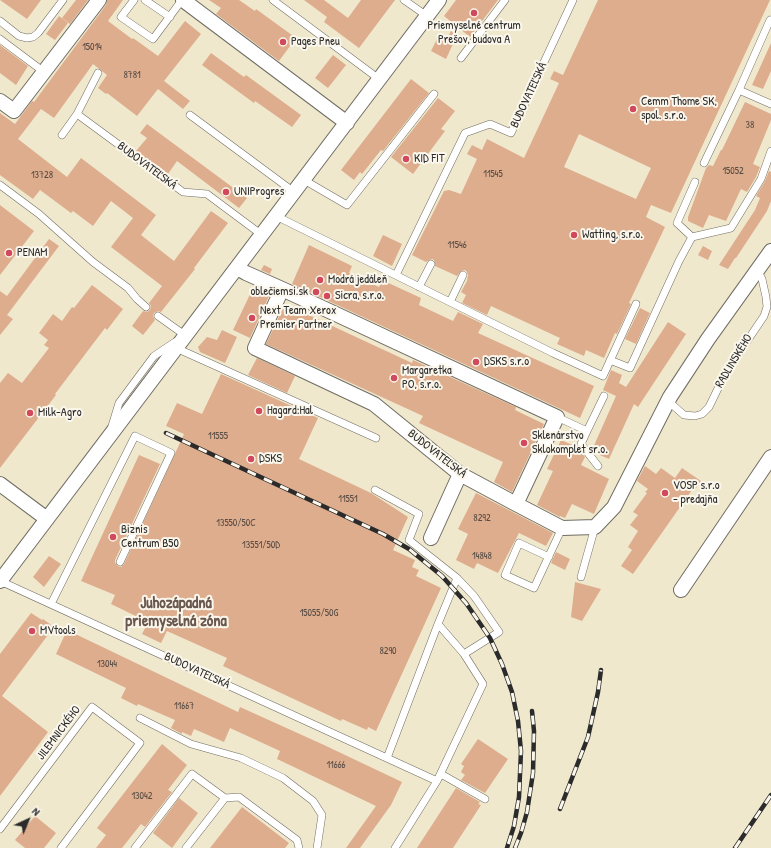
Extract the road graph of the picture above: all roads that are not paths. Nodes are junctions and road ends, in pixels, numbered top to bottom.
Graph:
1 (63, 0) edge
2 (99, 0) edge
3 (134, 0) edge
4 (145, 0) edge
5 (182, 0) edge
6 (273, 0) edge
7 (404, 0) edge
8 (506, 0) edge
9 (573, 0) edge
10 (436, 6) edge
11 (170, 16) junction
12 (0, 21) edge
13 (771, 21) edge
14 (0, 39) edge
15 (461, 58) dead end
16 (44, 72) junction
17 (98, 73) dead end
18 (380, 79) junction
19 (739, 90) junction
20 (434, 94) dead end
21 (0, 101) edge
22 (771, 104) edge
23 (77, 114) junction
24 (190, 115) dead end
25 (346, 123) junction
26 (62, 134) dead end
27 (771, 151) edge
28 (704, 163) dead end
29 (304, 180) junction
30 (695, 182) dead end
31 (0, 185) edge
32 (294, 192) junction
33 (276, 216) junction
34 (262, 235) junction
35 (692, 237) junction
36 (771, 251) edge
37 (431, 264) dead end
38 (237, 268) junction
39 (757, 270) junction
40 (396, 275) junction
41 (463, 275) dead end
42 (419, 287) junction
43 (282, 289) junction
44 (450, 302) junction
45 (636, 304) dead end
46 (146, 307) dead end
47 (158, 316) dead end
48 (186, 336) junction
49 (176, 348) junction
50 (610, 360) junction
51 (604, 396) dead end
52 (668, 401) junction
53 (557, 417) junction
54 (587, 431) junction
55 (108, 438) junction
56 (376, 438) dead end
57 (771, 457) edge
58 (598, 466) dead end
59 (460, 474) junction
60 (0, 484) edge
61 (375, 490) dead end
62 (516, 504) junction
63 (47, 519) junction
64 (595, 527) junction
65 (562, 528) junction
66 (431, 538) dead end
67 (549, 557) junction
68 (120, 562) dead end
69 (581, 577) dead end
70 (457, 578) junction
71 (0, 581) edge
72 (681, 590) dead end
73 (51, 604) junction
74 (438, 624) junction
75 (464, 654) junction
76 (140, 718) dead end
77 (387, 758) junction
78 (440, 774) junction
79 (437, 781) junction
80 (225, 798) junction
81 (485, 799) dead end
82 (0, 829) edge
83 (61, 848) edge
84 (135, 848) edge
85 (186, 848) edge
86 (299, 848) edge
87 (317, 848) edge
88 (395, 848) edge

1 - 12 lane
2 - 16 street
3 - 11 lane
4 - 11 lane
5 - 11 lane
5 - 25 street
6 - 18 lane
7 - 10 lane, BUDOVATEĽSKÁ
8 - 15 lane
9 - 40 lane, BUDOVATEĽSKÁ
10 - 18 street, BUDOVATEĽSKÁ
13 - 19 lane
14 - 16 lane
16 - 21 street
17 - 23 lane
18 - 25 street, BUDOVATEĽSKÁ
19 - 22 lane
19 - 28 lane
20 - 29 lane
23 - 26 lane
23 - 34 lane, BUDOVATEĽSKÁ
24 - 32 lane
25 - 29 street, BUDOVATEĽSKÁ
27 - 35 lane
29 - 32 street, BUDOVATEĽSKÁ
30 - 35 lane
31 - 46 lane
32 - 33 street, BUDOVATEĽSKÁ
33 - 34 street, BUDOVATEĽSKÁ
33 - 40 lane
34 - 38 street, BUDOVATEĽSKÁ
35 - 50 lane
36 - 39 street
37 - 42 lane
38 - 43 street
38 - 48 street, BUDOVATEĽSKÁ
39 - 52 street
39 - 52 lane, RADLINSKÉHO
40 - 42 lane
41 - 44 lane
42 - 44 lane
43 - 53 street
43 - 59 street, BUDOVATEĽSKÁ
44 - 50 lane
45 - 50 lane
47 - 48 lane
48 - 49 street, BUDOVATEĽSKÁ
48 - 55 lane
49 - 55 street, BUDOVATEĽSKÁ
49 - 56 lane
51 - 54 lane
52 - 64 street
53 - 54 lane
53 - 62 street
54 - 58 lane
55 - 63 street, BUDOVATEĽSKÁ
57 - 72 street
59 - 62 street, BUDOVATEĽSKÁ
59 - 66 street
60 - 63 street
61 - 70 lane
62 - 65 street, BUDOVATEĽSKÁ
63 - 71 street, BUDOVATEĽSKÁ
64 - 65 street
64 - 69 lane
65 - 67 lane
67 - 67 lane
68 - 73 lane
70 - 74 lane
70 - 75 lane
71 - 73 lane, BUDOVATEĽSKÁ
73 - 77 lane, BUDOVATEĽSKÁ
74 - 75 lane
74 - 77 lane
75 - 78 lane
76 - 87 lane
77 - 79 lane, BUDOVATEĽSKÁ
78 - 79 lane
78 - 81 lane
79 - 88 lane
80 - 84 lane
80 - 85 lane
80 - 86 lane
82 - 83 lane, JILEMNICKÉHO

